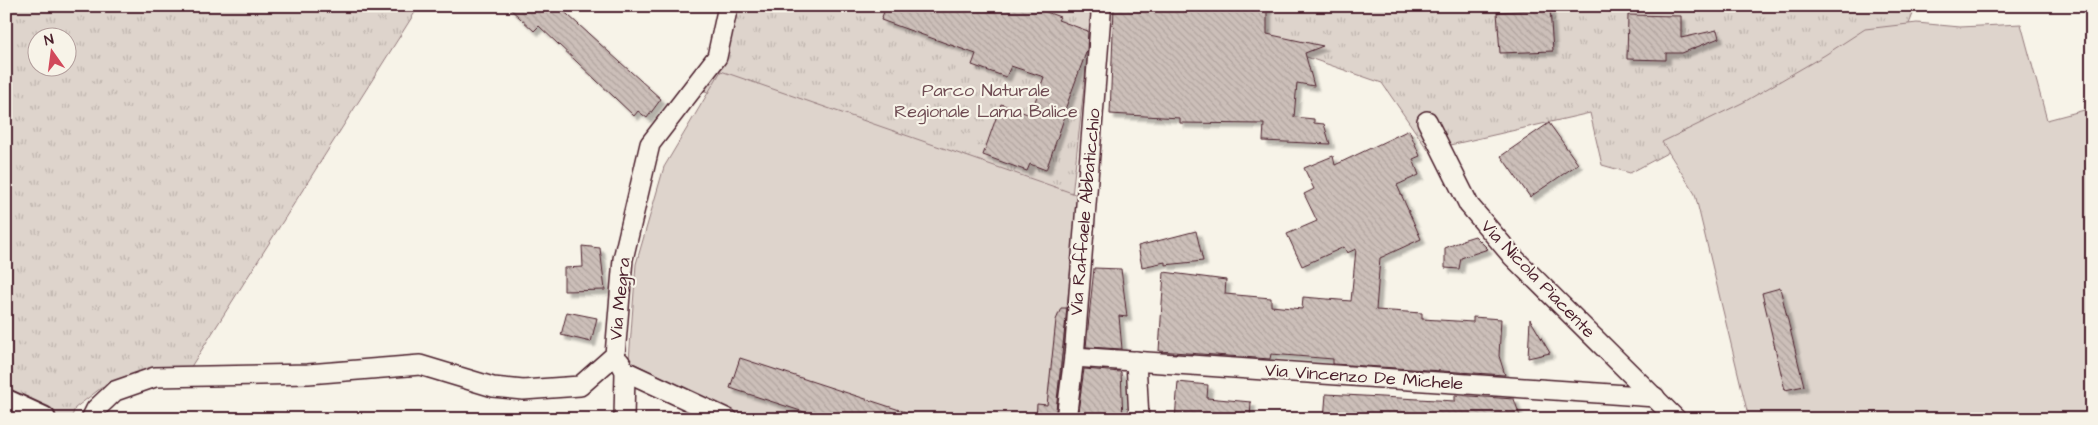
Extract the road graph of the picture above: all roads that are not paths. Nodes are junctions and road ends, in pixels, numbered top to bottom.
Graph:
1 (728, 6) edge
2 (1099, 6) edge
3 (1427, 120) dead end
4 (615, 355) junction
5 (1074, 356) junction
6 (1136, 361) junction
7 (625, 371) junction
8 (1655, 397) junction
9 (6, 402) edge
10 (43, 419) edge
11 (91, 419) edge
12 (624, 419) edge
13 (728, 419) edge
14 (1066, 419) edge
15 (1139, 419) edge
16 (1676, 419) edge

1 - 4 street, Via Megra
2 - 5 street, Via Raffaele Abbaticchio
3 - 8 street, Via Nicola Piacente
4 - 7 street
4 - 11 street, Via Megra
5 - 6 street, Via Vincenzo De Michele
5 - 14 street, Via Raffaele Abbaticchio
6 - 8 street, Via Vincenzo De Michele
6 - 15 street
7 - 12 street
7 - 13 street
8 - 16 street, Via Nicola Piacente
9 - 10 main road

